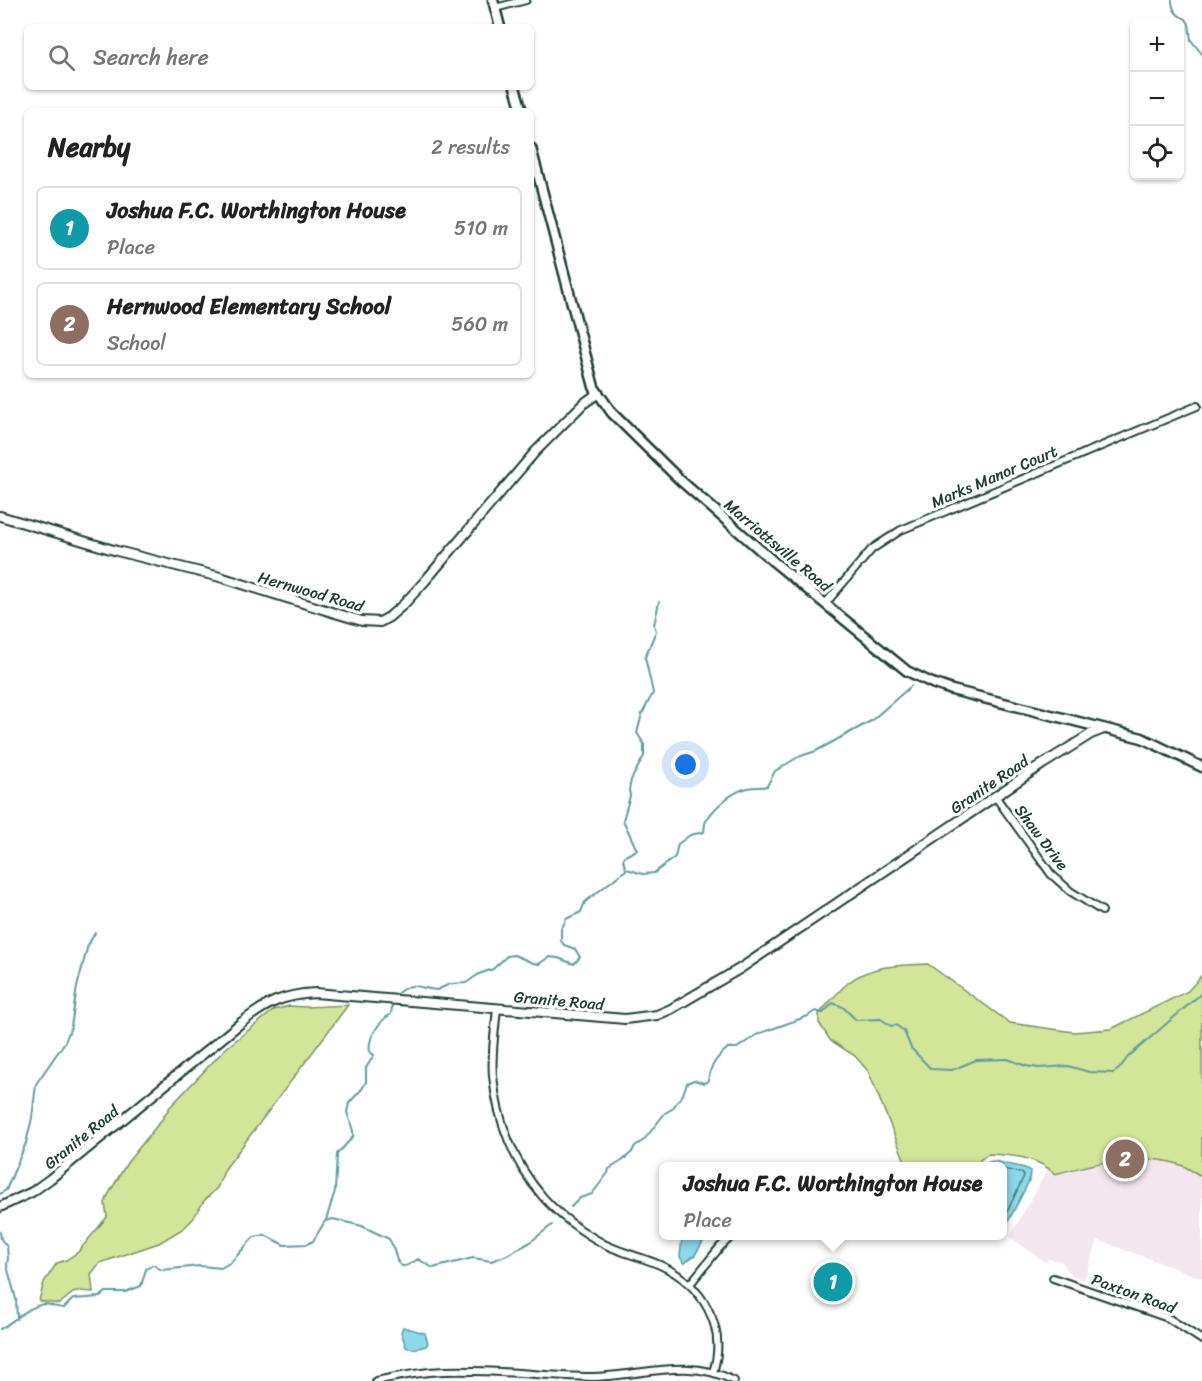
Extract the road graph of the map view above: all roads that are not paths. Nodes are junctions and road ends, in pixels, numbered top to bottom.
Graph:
1 (526, 0) edge
2 (494, 4) edge
3 (499, 24) edge
4 (516, 90) edge
5 (521, 108) edge
6 (534, 159) edge
7 (597, 394) junction
8 (1197, 406) dead end
9 (0, 516) edge
10 (825, 604) junction
11 (1104, 729) junction
12 (1202, 767) edge
13 (995, 796) junction
14 (1102, 911) dead end
15 (497, 1008) junction
16 (0, 1207) edge
17 (728, 1240) edge
18 (1053, 1278) dead end
19 (690, 1284) junction
20 (1202, 1340) edge
21 (713, 1372) junction
22 (376, 1381) edge
23 (734, 1381) edge

1 - 2 street
2 - 3 main road
4 - 5 main road
6 - 7 main road, Marriottsville Road
7 - 9 street, Hernwood Road
7 - 10 main road, Marriottsville Road
8 - 10 street, Marks Manor Court
10 - 11 main road, Marriottsville Road
11 - 12 main road, Marriottsville Road
11 - 13 street, Granite Road
13 - 14 street, Shaw Drive
13 - 15 street, Granite Road
15 - 16 street, Granite Road
15 - 19 street
17 - 19 street
18 - 20 street, Paxton Road
19 - 21 street
21 - 22 street
21 - 23 street

